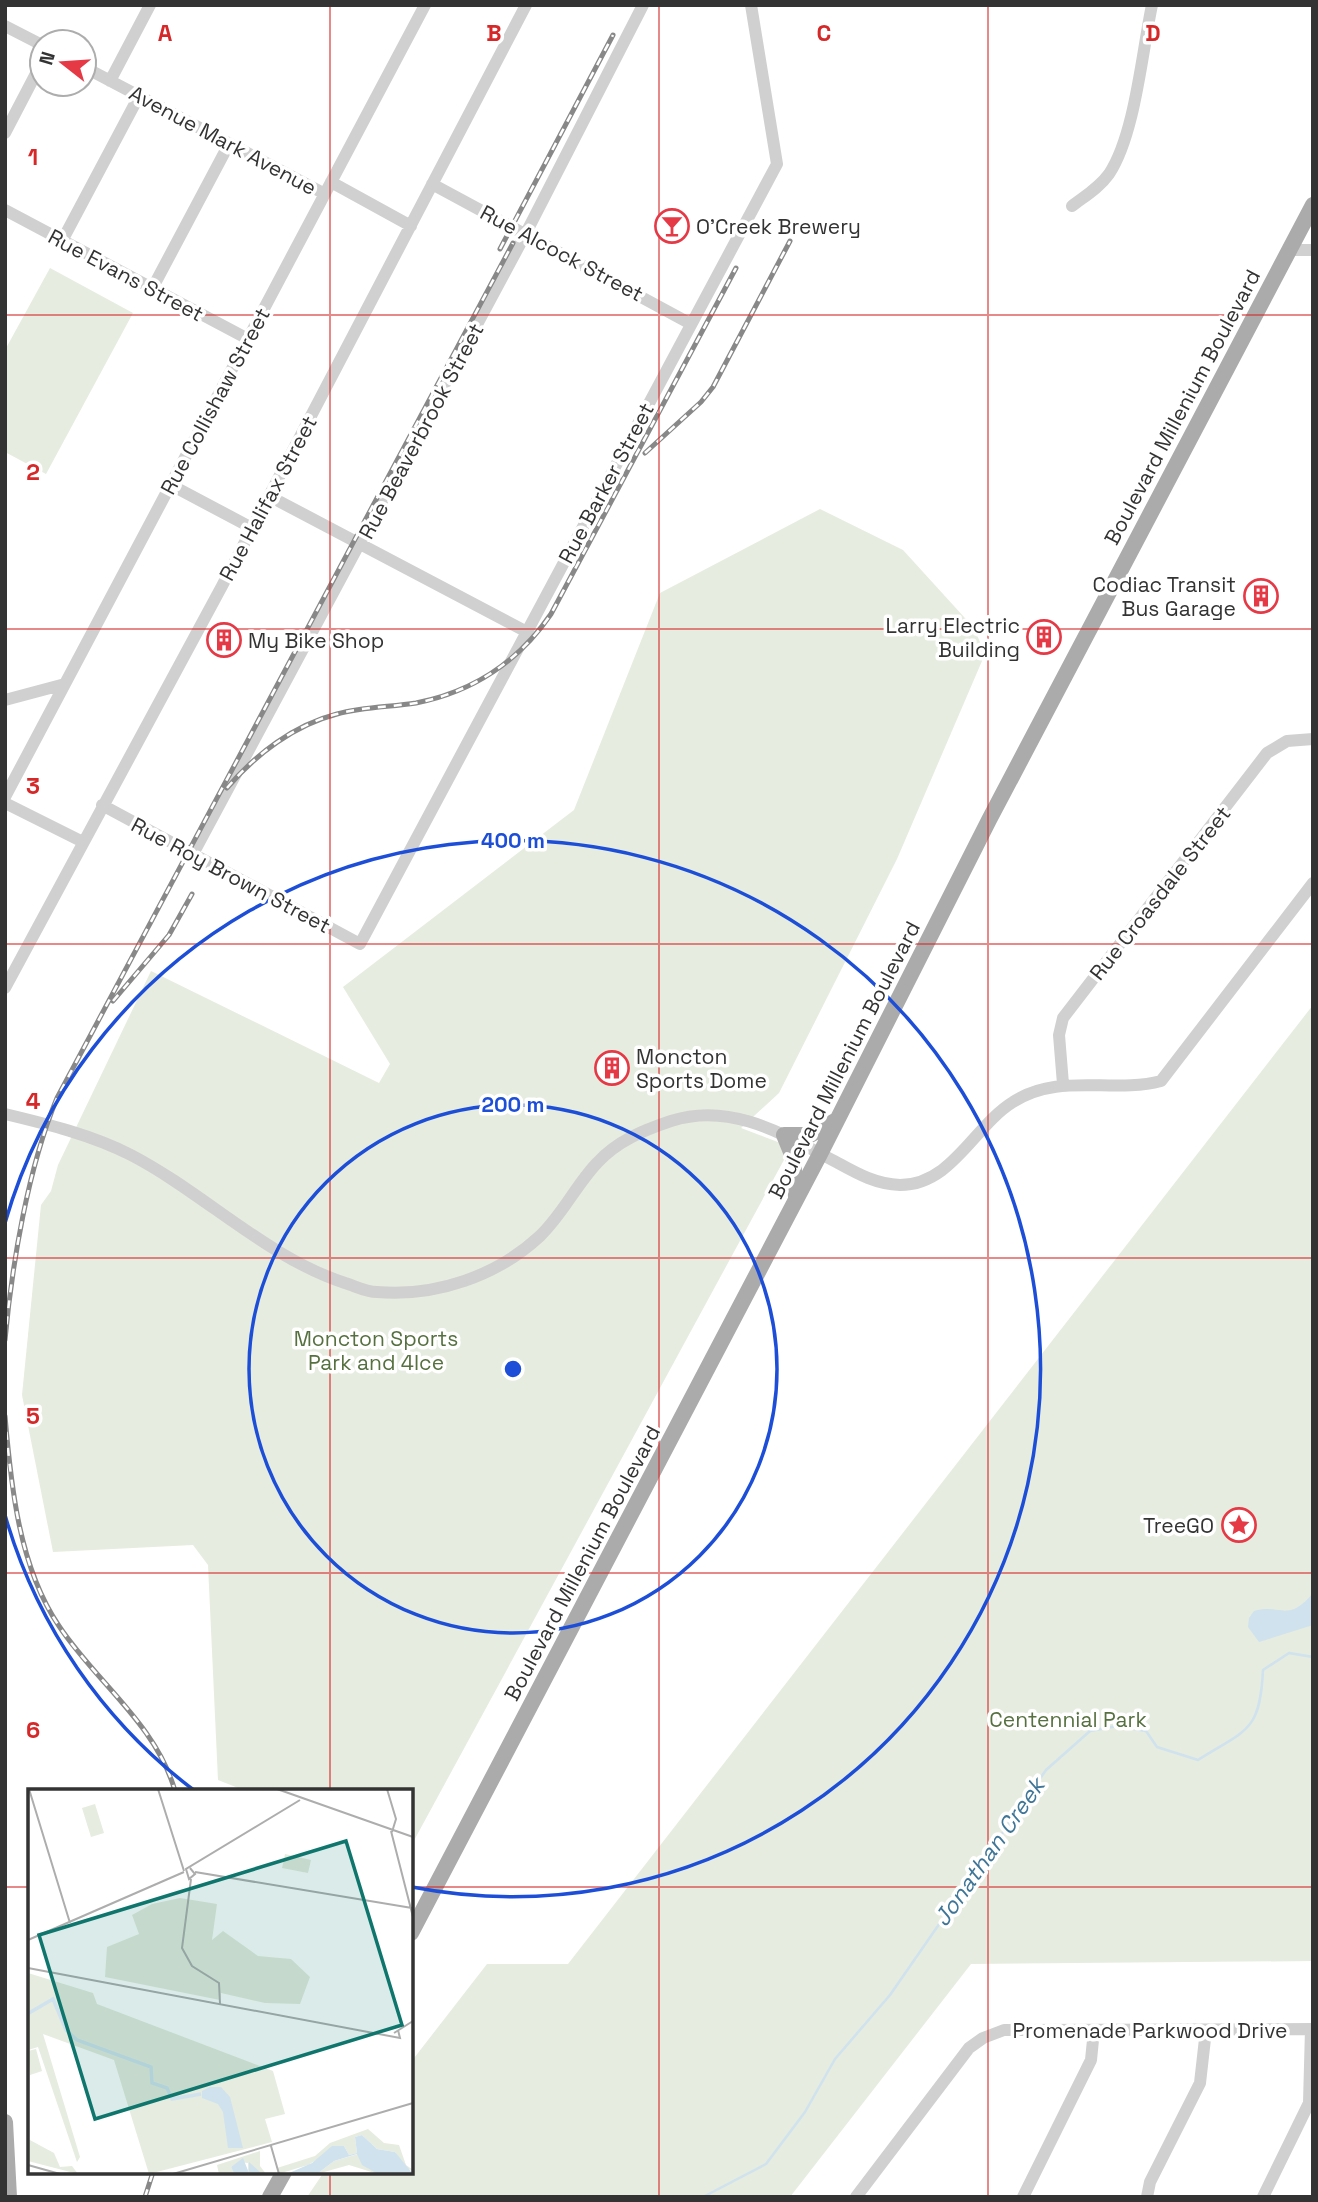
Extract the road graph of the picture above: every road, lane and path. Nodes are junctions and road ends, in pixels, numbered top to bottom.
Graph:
1 (150, 5) edge
2 (425, 5) edge
3 (526, 5) edge
4 (643, 5) edge
5 (1152, 5) edge
6 (748, 7) edge
7 (5, 26) edge
8 (28, 38) edge
9 (98, 75) edge
10 (110, 81) junction
11 (28, 89) edge
12 (139, 96) junction
13 (5, 133) edge
14 (229, 144) junction
15 (432, 184) junction
16 (328, 188) junction
17 (1313, 205) edge
18 (1072, 206) dead end
19 (5, 210) edge
20 (411, 226) junction
21 (526, 233) junction
22 (62, 241) junction
23 (1288, 250) junction
24 (1313, 250) edge
25 (152, 289) junction
26 (691, 324) junction
27 (248, 339) junction
28 (171, 485) junction
29 (269, 496) junction
30 (252, 528) junction
31 (361, 543) junction
32 (527, 632) junction
33 (65, 684) junction
34 (5, 700) edge
35 (1313, 739) edge
36 (5, 797) edge
37 (5, 803) edge
38 (102, 805) junction
39 (82, 841) junction
40 (193, 854) junction
41 (1313, 883) edge
42 (360, 944) joint
43 (5, 988) edge
44 (1063, 1084) junction
45 (8, 1115) edge
46 (837, 1120) junction
47 (783, 1135) junction
48 (820, 1154) junction
49 (796, 1200) junction
50 (413, 1929) edge
51 (1312, 2029) edge
52 (1094, 2030) junction
53 (1206, 2030) junction
54 (5, 2122) edge
55 (283, 2174) edge
56 (862, 2195) edge
57 (9, 2197) edge
58 (270, 2197) edge
59 (1023, 2197) edge
60 (1147, 2197) edge
61 (1263, 2197) edge

1 - 10 street
2 - 16 street, Rue Collishaw Street
3 - 15 street, Rue Halifax Street
4 - 21 street, Rue Beaverbrook Street
5 - 18 street
6 - 26 street, Rue Barker Street
7 - 8 street
9 - 10 street, Avenue Mark Avenue
10 - 12 street, Avenue Mark Avenue
11 - 13 street
12 - 14 street, Avenue Mark Avenue
12 - 22 street
14 - 16 street, Avenue Mark Avenue
14 - 25 street
15 - 20 street, Rue Halifax Street
15 - 21 street, Rue Alcock Street
16 - 20 street, Avenue Mark Avenue
16 - 27 street, Rue Collishaw Street
17 - 23 main road, Boulevard Millenium Boulevard
19 - 22 street, Rue Evans Street
20 - 29 street, Rue Halifax Street
21 - 26 street, Rue Alcock Street
21 - 31 street, Rue Beaverbrook Street
22 - 25 street, Rue Evans Street
23 - 24 street
23 - 46 main road, Boulevard Millenium Boulevard
25 - 27 street, Rue Evans Street
26 - 32 street, Rue Barker Street
27 - 28 street, Rue Collishaw Street
28 - 30 street
28 - 33 street, Rue Collishaw Street
29 - 30 street, Rue Halifax Street
29 - 31 street
30 - 38 street, Rue Halifax Street
31 - 32 street
31 - 40 street, Rue Beaverbrook Street
32 - 42 street, Rue Barker Street
33 - 34 street
33 - 36 street, Rue Collishaw Street
35 - 44 street, Rue Croasdale Street
37 - 39 street
38 - 39 street, Rue Halifax Street
38 - 40 street, Rue Roy Brown Street
39 - 43 street, Rue Halifax Street
40 - 42 street, Rue Roy Brown Street
41 - 44 street
44 - 48 street
45 - 47 street
46 - 47 main road
46 - 48 main road, Boulevard Millenium Boulevard
47 - 48 street
47 - 49 main road
48 - 49 main road, Boulevard Millenium Boulevard
49 - 50 main road, Boulevard Millenium Boulevard
51 - 53 street, Promenade Parkwood Drive
51 - 61 street
52 - 53 street, Promenade Parkwood Drive
52 - 56 street, Promenade Parkwood Drive
52 - 59 street
53 - 60 street
54 - 57 main road
55 - 58 main road

